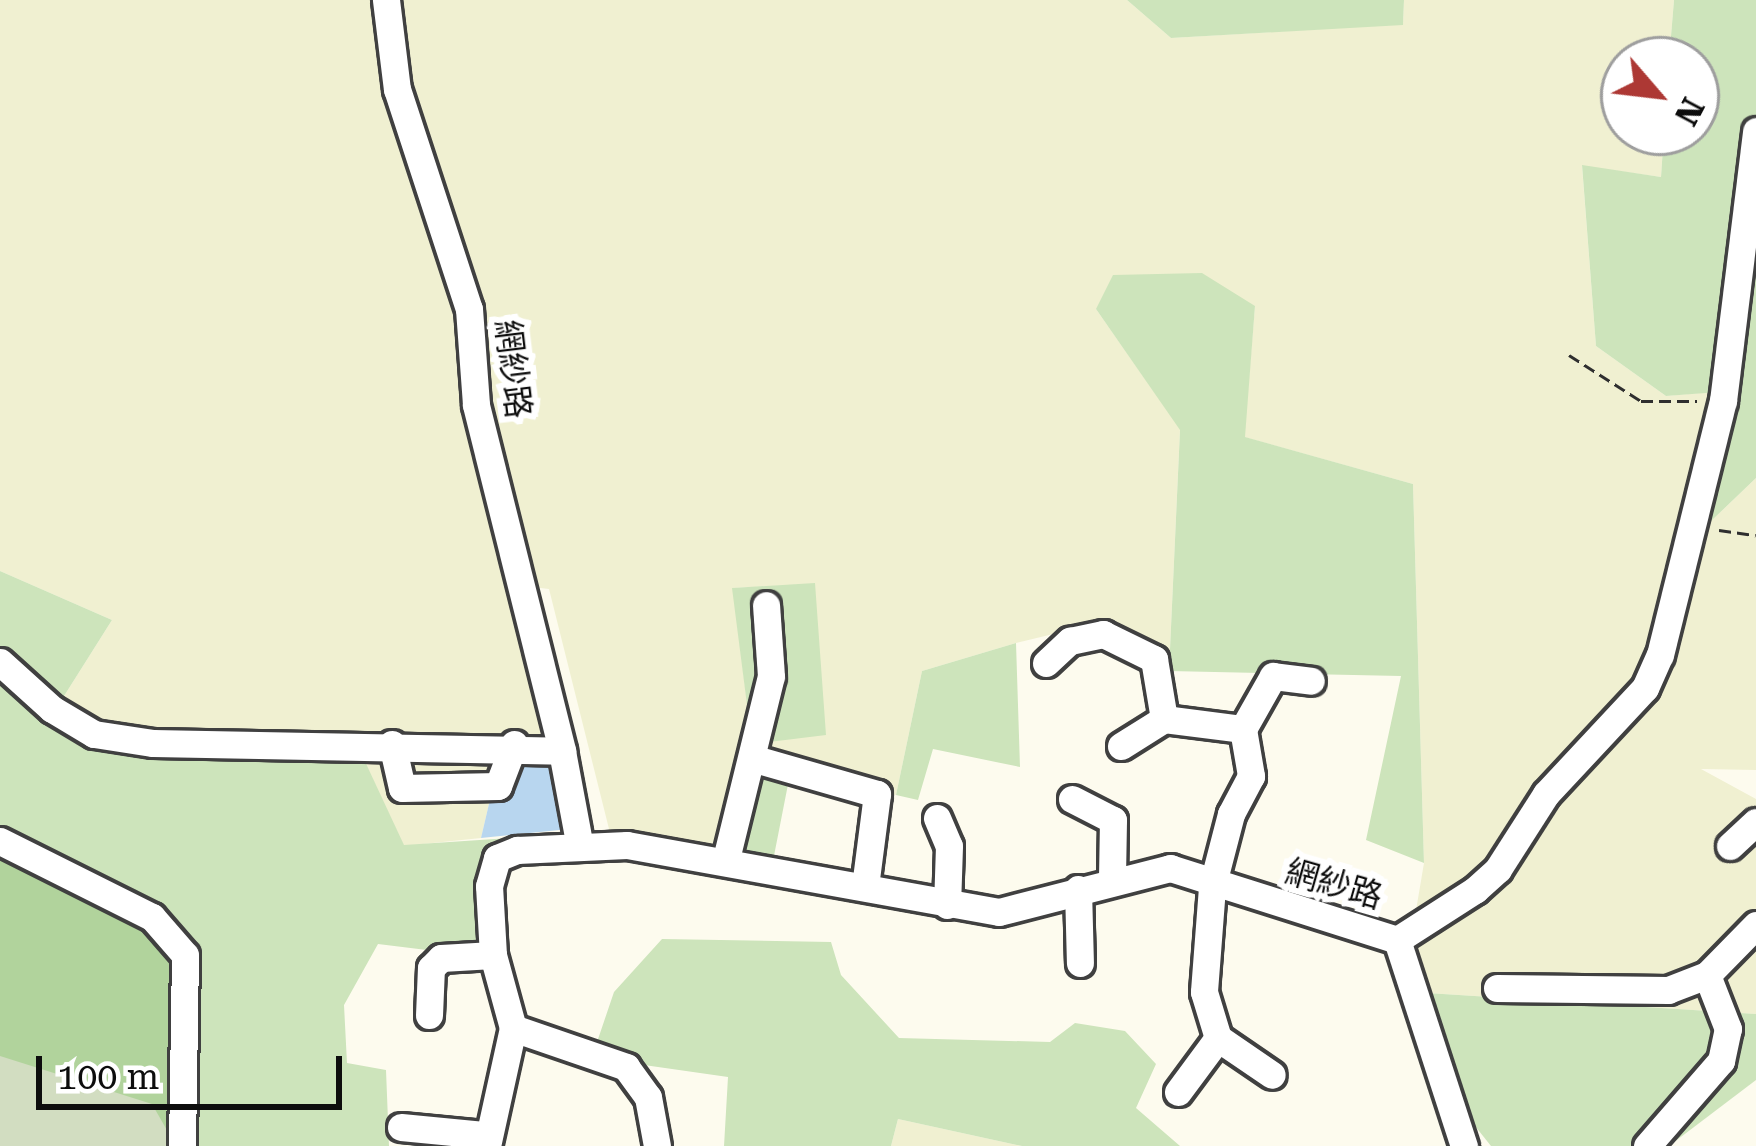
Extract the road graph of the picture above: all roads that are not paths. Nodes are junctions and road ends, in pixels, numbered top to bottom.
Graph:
1 (386, 0) edge
2 (1756, 131) edge
3 (766, 605) dead end
4 (0, 662) edge
5 (1046, 663) dead end
6 (1311, 681) dead end
7 (1163, 719) junction
8 (1244, 729) junction
9 (392, 744) junction
10 (514, 744) junction
11 (1121, 746) dead end
12 (562, 751) junction
13 (755, 759) junction
14 (1072, 800) dead end
15 (937, 818) dead end
16 (1756, 822) edge
17 (0, 841) edge
18 (579, 842) junction
19 (1730, 846) dead end
20 (726, 859) junction
21 (1112, 878) junction
22 (865, 887) junction
23 (1212, 887) junction
24 (1078, 889) junction
25 (947, 905) junction
26 (1756, 925) edge
27 (1397, 940) junction
28 (493, 955) junction
29 (1080, 963) dead end
30 (1707, 975) junction
31 (1497, 988) dead end
32 (429, 1016) dead end
33 (513, 1028) junction
34 (1218, 1038) junction
35 (1272, 1076) dead end
36 (1178, 1092) dead end
37 (401, 1126) dead end
38 (486, 1140) edge
39 (182, 1146) edge
40 (657, 1146) edge
41 (1465, 1146) edge
42 (1647, 1146) edge

1 - 12 street, 網紗路
2 - 27 street, 網紗路
3 - 13 street
4 - 9 street
5 - 7 street
6 - 8 street
7 - 8 street
7 - 11 street
8 - 23 street
9 - 10 street
9 - 10 street
10 - 12 street
12 - 18 street, 網紗路
13 - 20 street
13 - 22 street
14 - 21 street
15 - 25 street
16 - 19 street
17 - 39 street
18 - 20 street, 網紗路
18 - 28 street
20 - 22 street, 網紗路
21 - 23 street, 網紗路
21 - 24 street, 網紗路
22 - 25 street, 網紗路
23 - 27 street, 網紗路
23 - 34 street
24 - 25 street, 網紗路
24 - 29 street
26 - 30 street
27 - 41 street
28 - 32 street
28 - 33 street
30 - 31 street
30 - 42 street
33 - 38 street
33 - 40 street
34 - 35 street
34 - 36 street
37 - 38 street

